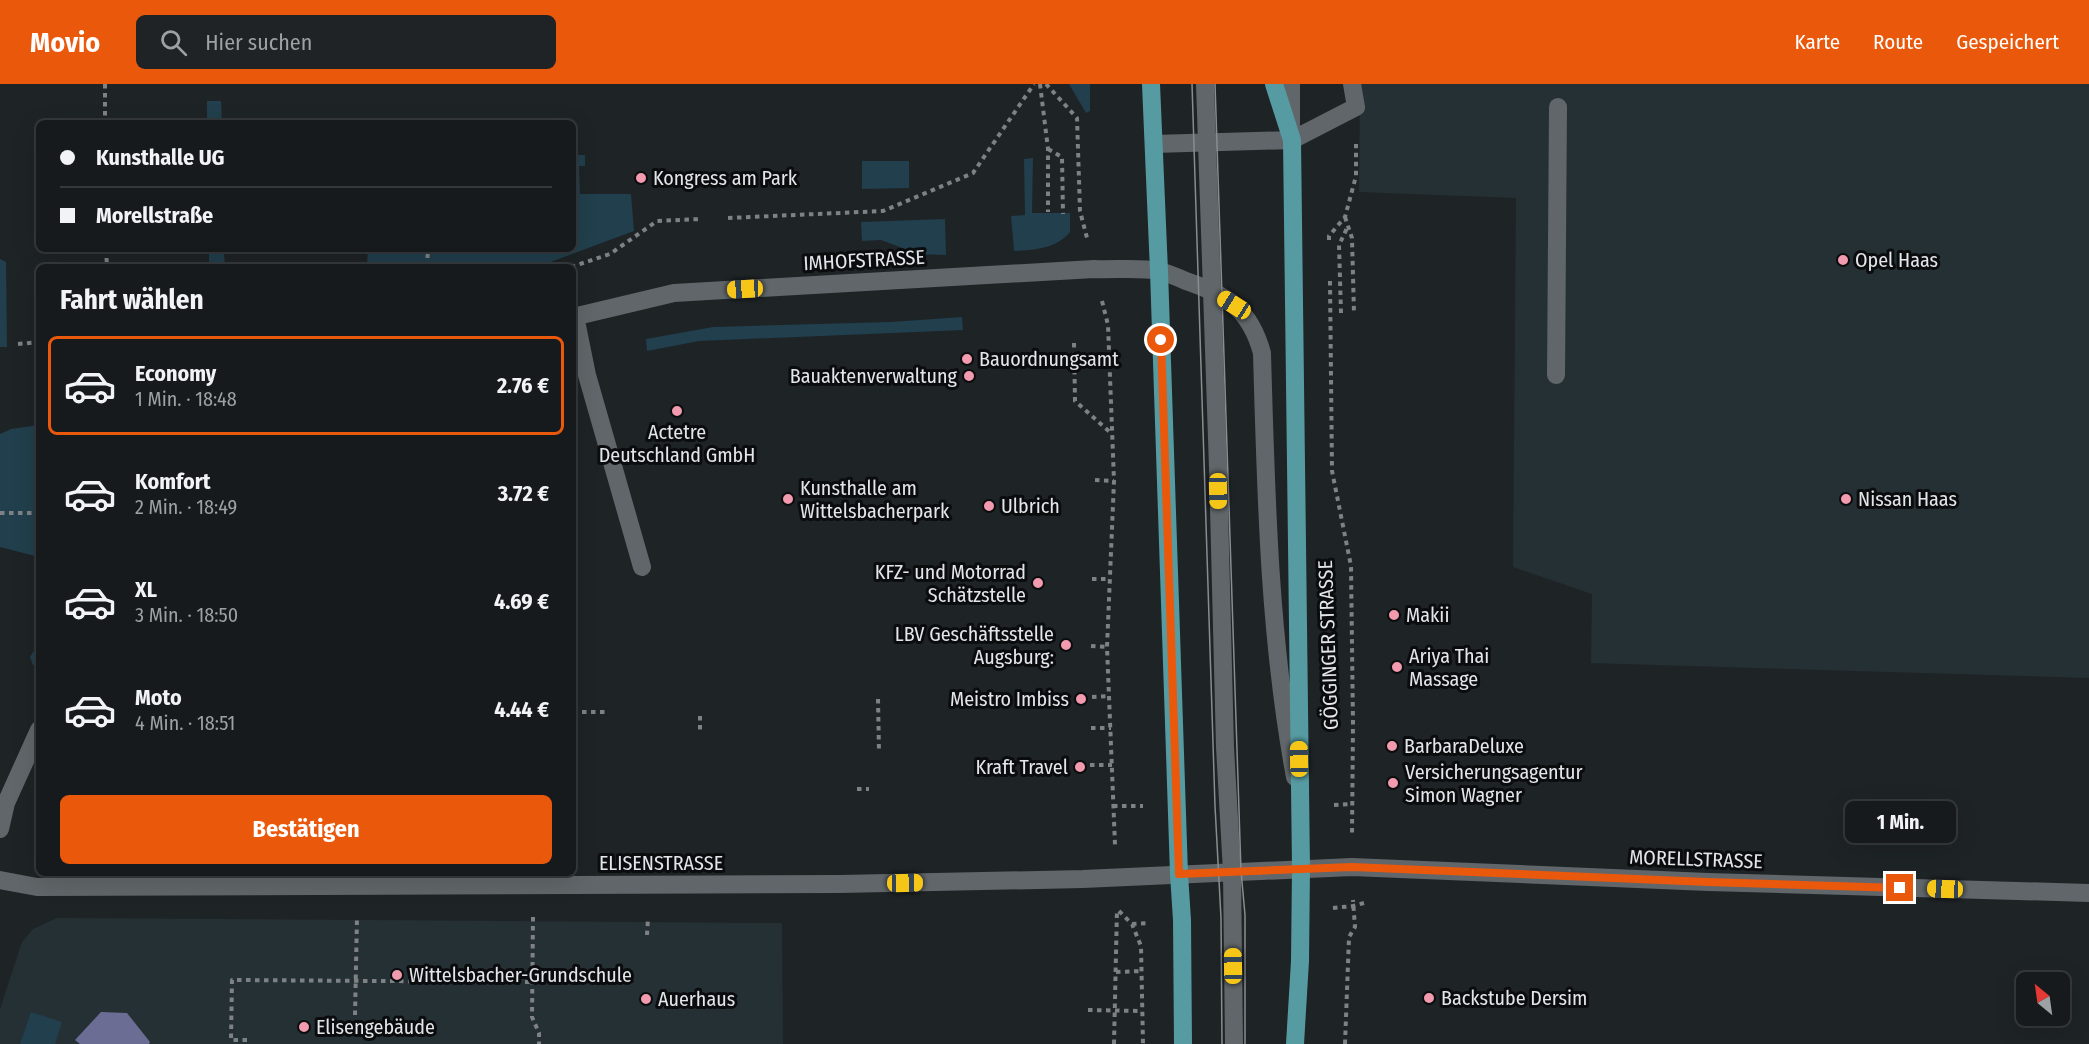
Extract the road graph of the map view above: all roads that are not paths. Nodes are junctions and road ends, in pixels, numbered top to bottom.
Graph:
1 (1151, 84) edge
2 (1205, 84) edge
3 (1274, 84) edge
4 (1291, 84) edge
5 (1352, 84) edge
6 (1558, 107) dead end
7 (1292, 140) junction
8 (1207, 142) junction
9 (1154, 144) junction
10 (1159, 271) junction
11 (1212, 291) junction
12 (576, 316) edge
13 (576, 325) edge
14 (1556, 375) dead end
15 (642, 567) dead end
16 (36, 737) edge
17 (1300, 805) junction
18 (0, 829) edge
19 (1301, 868) junction
20 (1232, 872) junction
21 (1179, 874) junction
22 (0, 880) edge
23 (2089, 893) edge
24 (1183, 1044) edge
25 (1234, 1044) edge
26 (1295, 1044) edge

1 - 9 main road
2 - 8 street
3 - 7 main road, GÖGGINGER STRASSE
4 - 7 street, GÖGGINGER STRASSE
5 - 7 street
6 - 14 street
7 - 8 street
7 - 17 main road, GÖGGINGER STRASSE
8 - 9 street
8 - 11 street
9 - 10 main road
10 - 11 street, GÖGGINGER STRASSE
10 - 12 street, IMHOFSTRASSE
10 - 21 main road
11 - 17 street, GÖGGINGER STRASSE
11 - 20 street
13 - 15 street
16 - 18 street
17 - 19 main road, GÖGGINGER STRASSE
19 - 20 street
19 - 23 street, MORELLSTRASSE
19 - 26 main road, GÖGGINGER STRASSE
20 - 21 street
20 - 25 street
21 - 22 street, ELISENSTRASSE
21 - 24 main road

